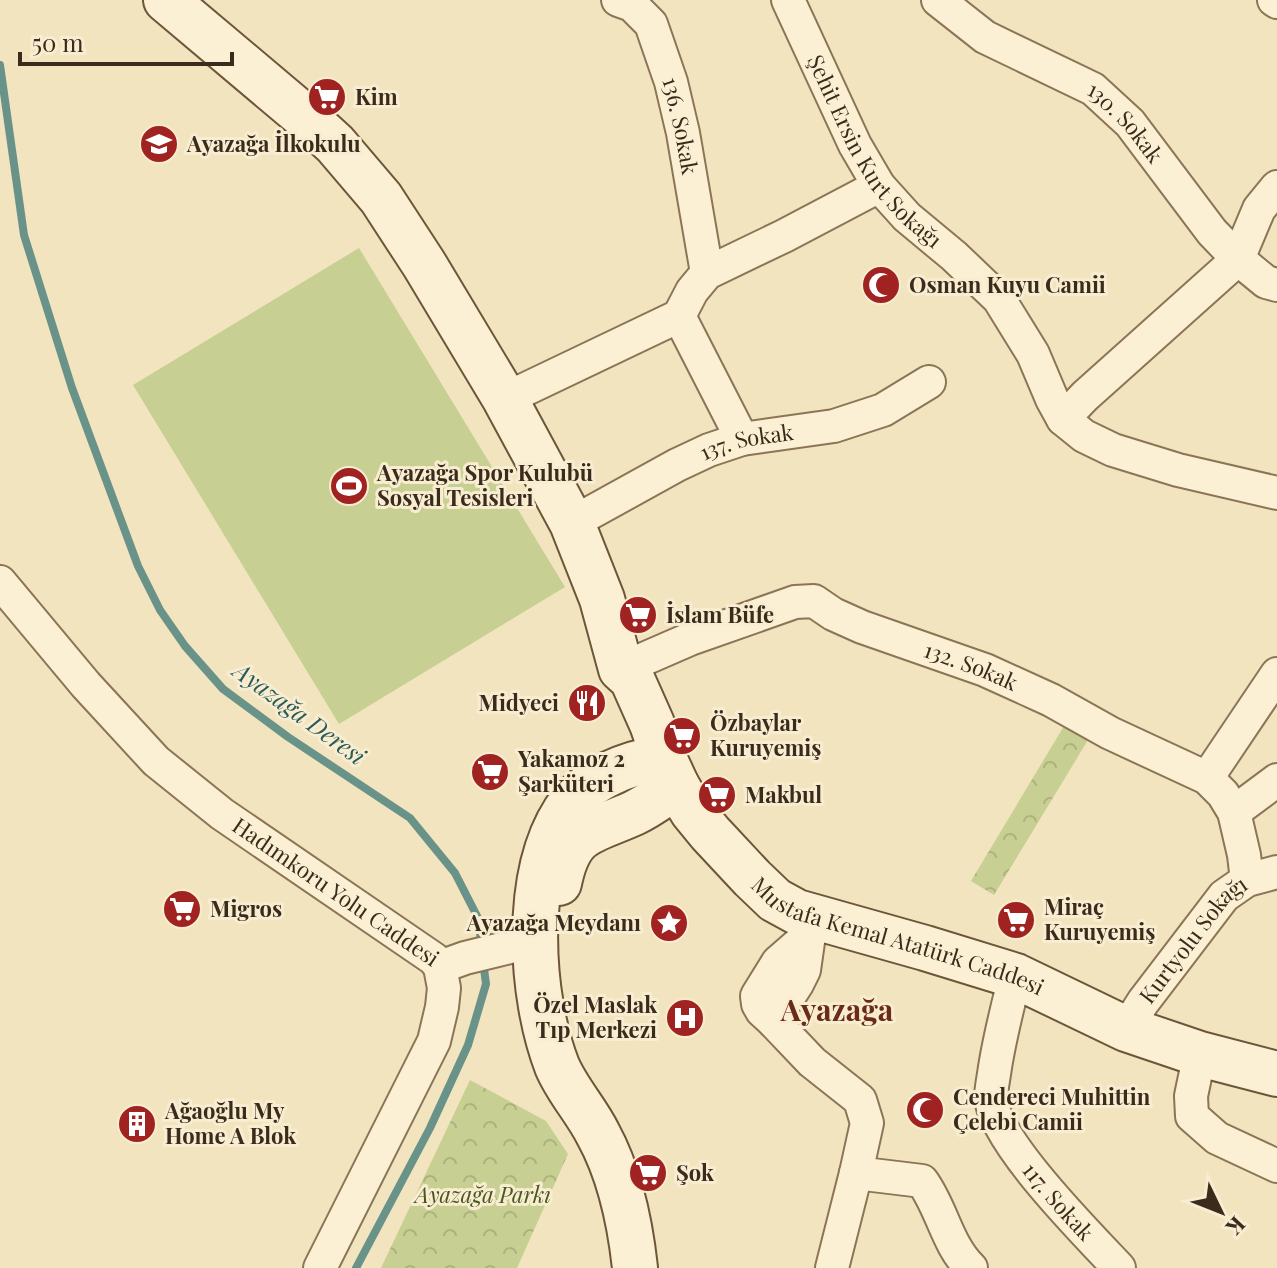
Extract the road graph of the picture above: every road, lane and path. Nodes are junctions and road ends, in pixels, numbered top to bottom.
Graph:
1 (166, 0) edge
2 (618, 0) edge
3 (788, 0) edge
4 (947, 2) edge
5 (879, 186) junction
6 (1277, 187) edge
7 (1238, 259) junction
8 (707, 273) junction
9 (1277, 285) edge
10 (679, 316) junction
11 (929, 382) dead end
12 (505, 399) junction
13 (1063, 419) junction
14 (742, 439) junction
15 (1277, 493) edge
16 (572, 523) junction
17 (0, 582) edge
18 (622, 670) junction
19 (1277, 674) edge
20 (661, 775) junction
21 (1207, 778) junction
22 (1277, 780) edge
23 (1234, 812) junction
24 (1262, 876) edge
25 (812, 927) junction
26 (534, 941) junction
27 (440, 967) junction
28 (1014, 982) junction
29 (1122, 1041) junction
30 (1198, 1063) junction
31 (1277, 1074) edge
32 (1277, 1089) edge
33 (585, 1109) junction
34 (1277, 1166) edge
35 (856, 1173) junction
36 (320, 1268) edge
37 (635, 1268) edge
38 (832, 1268) edge
39 (971, 1268) edge
40 (1119, 1268) edge

1 - 12 street, Mustafa Kemal Atatürk Caddesi
2 - 8 street, 136. Sokak
3 - 5 street, Şehit Ersin Kurt Sokağı
4 - 7 street, 130. Sokak
5 - 8 street
5 - 13 street, Şehit Ersin Kurt Sokağı
6 - 7 street
7 - 9 street, 130. Sokak
7 - 13 street
8 - 10 street
10 - 12 street
10 - 14 street
11 - 14 street, 137. Sokak
12 - 16 street, Mustafa Kemal Atatürk Caddesi
13 - 15 street, Şehit Ersin Kurt Sokağı
14 - 16 street, 137. Sokak
16 - 18 street, Mustafa Kemal Atatürk Caddesi
17 - 27 street, Hadımkoru Yolu Caddesi
18 - 20 street, Mustafa Kemal Atatürk Caddesi
18 - 21 street, 132. Sokak
19 - 21 street
20 - 25 street, Mustafa Kemal Atatürk Caddesi
20 - 26 street
20 - 33 street
21 - 23 street, 132. Sokak
22 - 23 street
23 - 24 street, 132. Sokak
24 - 29 street, Kurtyolu Sokağı
25 - 28 street, Mustafa Kemal Atatürk Caddesi
25 - 35 street
26 - 27 street
26 - 33 street
27 - 36 street, Hadımkoru Yolu Caddesi
28 - 29 street, Mustafa Kemal Atatürk Caddesi
28 - 40 street, 117. Sokak
29 - 30 street, Mustafa Kemal Atatürk Caddesi
30 - 31 street, Mustafa Kemal Atatürk Caddesi
30 - 32 street, Mustafa Kemal Atatürk Caddesi
30 - 34 street
33 - 37 street
35 - 38 street
35 - 39 street

